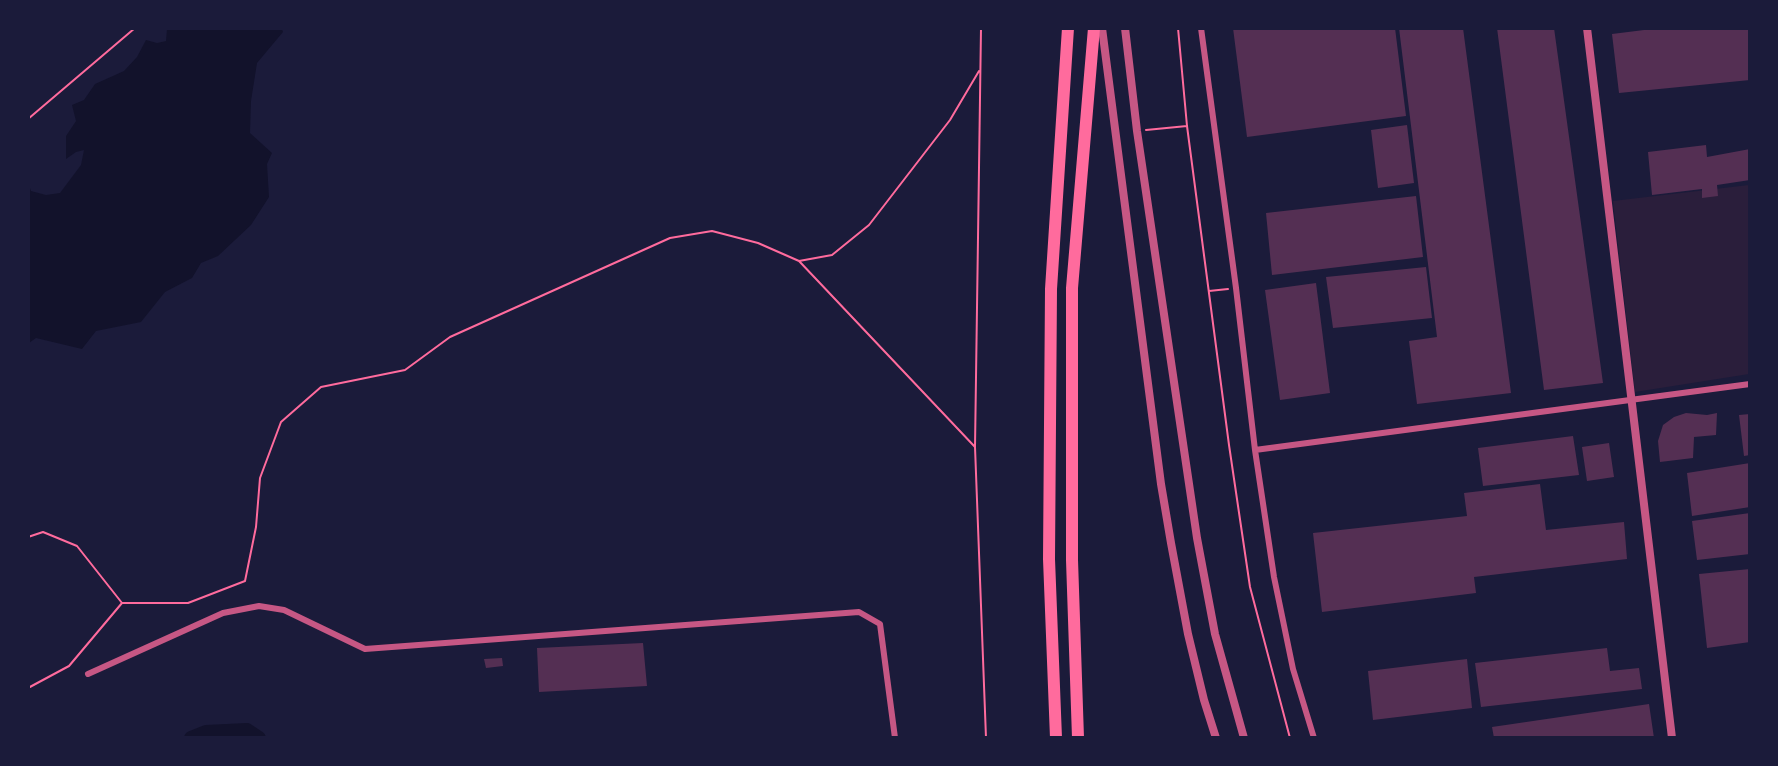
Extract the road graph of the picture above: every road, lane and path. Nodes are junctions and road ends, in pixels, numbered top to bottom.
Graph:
1 (135, 28) edge
2 (981, 28) edge
3 (1068, 28) edge
4 (1096, 28) edge
5 (1102, 28) edge
6 (1125, 28) edge
7 (1178, 28) edge
8 (1201, 28) edge
9 (1587, 28) edge
10 (979, 71) junction
11 (28, 119) edge
12 (1187, 126) junction
13 (1137, 131) junction
14 (799, 261) junction
15 (1236, 288) junction
16 (1209, 291) junction
17 (1749, 384) edge
18 (1630, 401) junction
19 (975, 447) junction
20 (1255, 450) junction
21 (28, 537) edge
22 (122, 603) junction
23 (88, 674) dead end
24 (28, 687) edge
25 (895, 738) edge
26 (986, 738) edge
27 (1056, 738) edge
28 (1078, 738) edge
29 (1216, 738) edge
30 (1244, 738) edge
31 (1290, 738) edge
32 (1314, 738) edge
33 (1672, 738) edge

1 - 11 path
2 - 10 path
3 - 27 highway
4 - 28 highway
5 - 29 street
6 - 13 street
7 - 12 path
8 - 15 street
9 - 18 street
10 - 14 path
10 - 19 path
12 - 13 path
12 - 16 path
13 - 30 street
14 - 19 path
14 - 22 path
15 - 16 path
15 - 20 street
16 - 31 path
17 - 18 street
18 - 20 street
18 - 33 street
19 - 26 path
20 - 32 street
21 - 22 path
22 - 24 path
23 - 25 street

